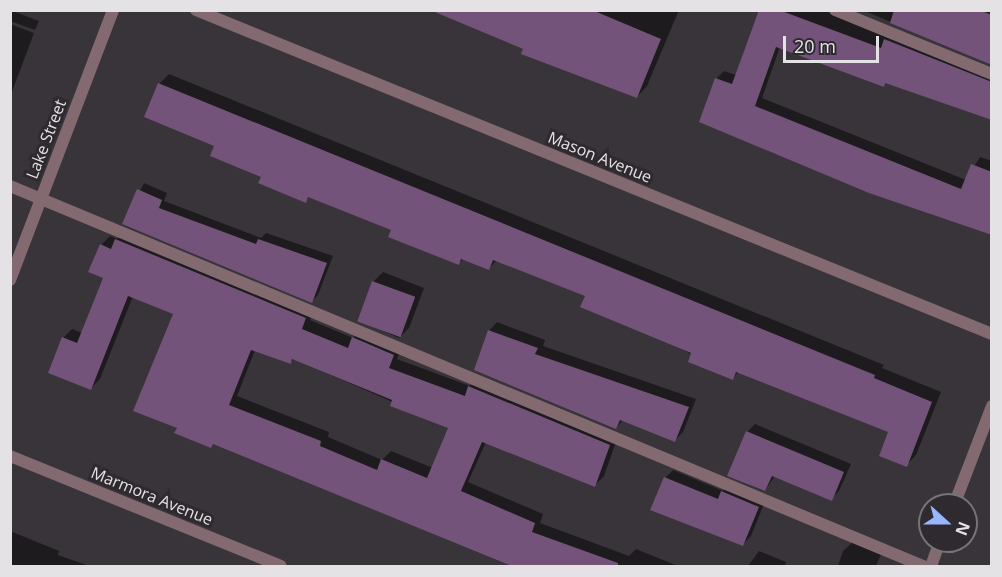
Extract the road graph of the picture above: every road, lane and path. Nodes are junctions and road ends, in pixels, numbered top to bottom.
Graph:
1 (113, 10) edge
2 (196, 10) edge
3 (835, 10) edge
4 (992, 74) edge
5 (10, 186) edge
6 (41, 199) junction
7 (10, 280) edge
8 (992, 334) edge
9 (992, 406) edge
10 (10, 456) edge
11 (959, 493) edge
12 (281, 567) edge
13 (923, 567) edge

1 - 6 street, Lake Street
2 - 8 street, Mason Avenue
3 - 4 street
5 - 6 street
6 - 7 street, Lake Street
6 - 13 street
9 - 11 street
10 - 12 street, Marmora Avenue

